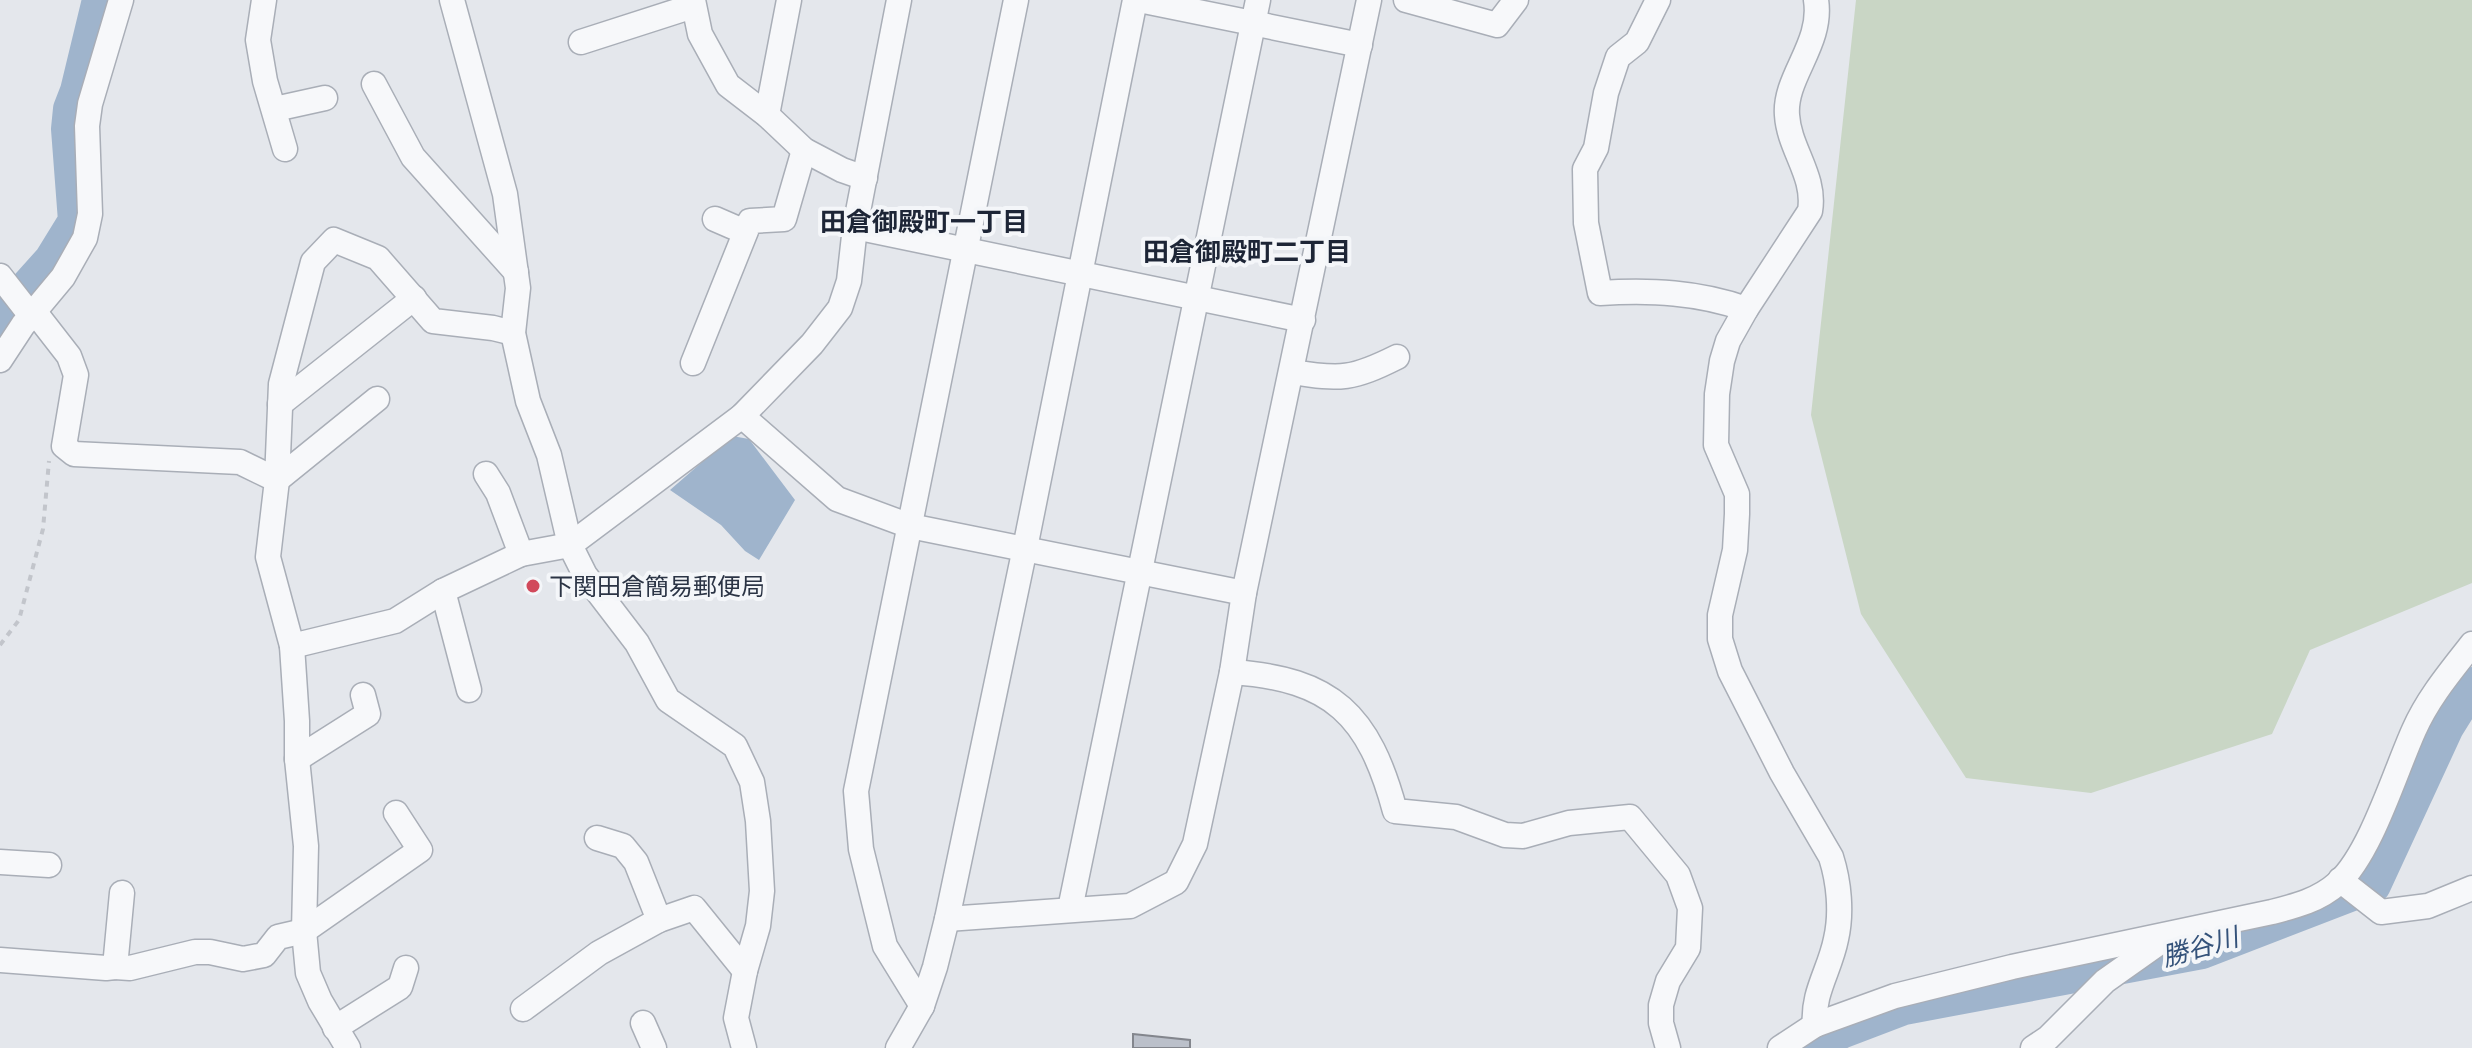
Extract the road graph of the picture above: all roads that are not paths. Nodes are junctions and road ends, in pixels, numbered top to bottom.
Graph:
1 (121, 0) edge
2 (264, 0) edge
3 (452, 0) edge
4 (789, 0) edge
5 (899, 0) edge
6 (1016, 0) edge
7 (1137, 0) edge
8 (1369, 0) edge
9 (1406, 0) edge
10 (1516, 0) edge
11 (1658, 0) edge
12 (1816, 0) edge
13 (693, 3) edge
14 (1255, 12) edge
15 (581, 42) dead end
16 (1360, 45) junction
17 (374, 84) dead end
18 (325, 98) dead end
19 (275, 109) junction
20 (767, 115) junction
21 (285, 149) dead end
22 (804, 150) junction
23 (865, 178) junction
24 (715, 219) dead end
25 (855, 227) junction
26 (745, 232) junction
27 (966, 250) junction
28 (516, 272) junction
29 (1079, 274) junction
30 (18, 297) edge
31 (414, 298) junction
32 (1195, 298) junction
33 (1746, 309) junction
34 (1303, 320) junction
35 (513, 333) junction
36 (1397, 357) dead end
37 (0, 360) edge
38 (693, 363) dead end
39 (1292, 372) junction
40 (377, 399) dead end
41 (280, 404) junction
42 (742, 416) junction
43 (486, 474) dead end
44 (277, 480) junction
45 (910, 526) junction
46 (570, 545) junction
47 (1025, 548) junction
48 (521, 554) junction
49 (1139, 573) junction
50 (443, 591) junction
51 (1244, 593) junction
52 (2472, 644) edge
53 (292, 646) junction
54 (1232, 672) junction
55 (469, 690) dead end
56 (363, 695) dead end
57 (297, 759) junction
58 (396, 813) dead end
59 (597, 838) dead end
60 (0, 862) edge
61 (49, 866) dead end
62 (2340, 880) junction
63 (2472, 888) edge
64 (122, 893) dead end
65 (1070, 909) junction
66 (947, 919) junction
67 (659, 920) junction
68 (304, 931) junction
69 (2171, 934) junction
70 (0, 960) edge
71 (115, 967) junction
72 (406, 968) dead end
73 (745, 971) junction
74 (922, 1006) junction
75 (523, 1009) dead end
76 (643, 1023) dead end
77 (1815, 1025) junction
78 (342, 1038) edge
79 (654, 1048) edge
80 (744, 1048) edge
81 (898, 1048) edge
82 (1668, 1048) edge
83 (1780, 1048) edge
84 (2033, 1048) edge

1 - 30 street
2 - 19 street
3 - 28 street
4 - 20 street
5 - 23 street
6 - 27 street
7 - 14 street
7 - 29 street
8 - 16 street
9 - 10 street
11 - 33 street
12 - 33 street
13 - 15 street
13 - 20 street
14 - 16 street
14 - 32 street
16 - 34 street
17 - 28 street
18 - 19 street
19 - 21 street
20 - 22 street
22 - 23 street
22 - 26 street
23 - 25 street
24 - 26 street
25 - 27 street
25 - 42 street
26 - 38 street
27 - 29 street
27 - 45 street
28 - 35 street
29 - 32 street
29 - 47 street
30 - 37 street
30 - 44 street
31 - 35 street
31 - 41 street
31 - 41 street
32 - 34 street
32 - 49 street
33 - 77 street
34 - 39 street
35 - 46 street
36 - 39 street
39 - 51 street
40 - 44 street
41 - 44 street
42 - 45 street
42 - 46 street
43 - 48 street
44 - 53 street
45 - 47 street
45 - 74 street
46 - 48 street
46 - 73 street
47 - 49 street
47 - 66 street
48 - 50 street
49 - 51 street
49 - 65 street
50 - 53 street
50 - 55 street
51 - 54 street
52 - 62 street
53 - 57 street
54 - 65 street
54 - 82 street
56 - 57 street
57 - 68 street
58 - 68 street
59 - 67 street
60 - 61 street
62 - 63 street
62 - 69 street
64 - 71 street
65 - 66 street
66 - 74 street
67 - 73 street
67 - 75 street
68 - 71 street
68 - 78 street
69 - 77 street
69 - 84 street
70 - 71 street
72 - 78 street
73 - 80 street
74 - 81 street
76 - 79 street
77 - 83 street

